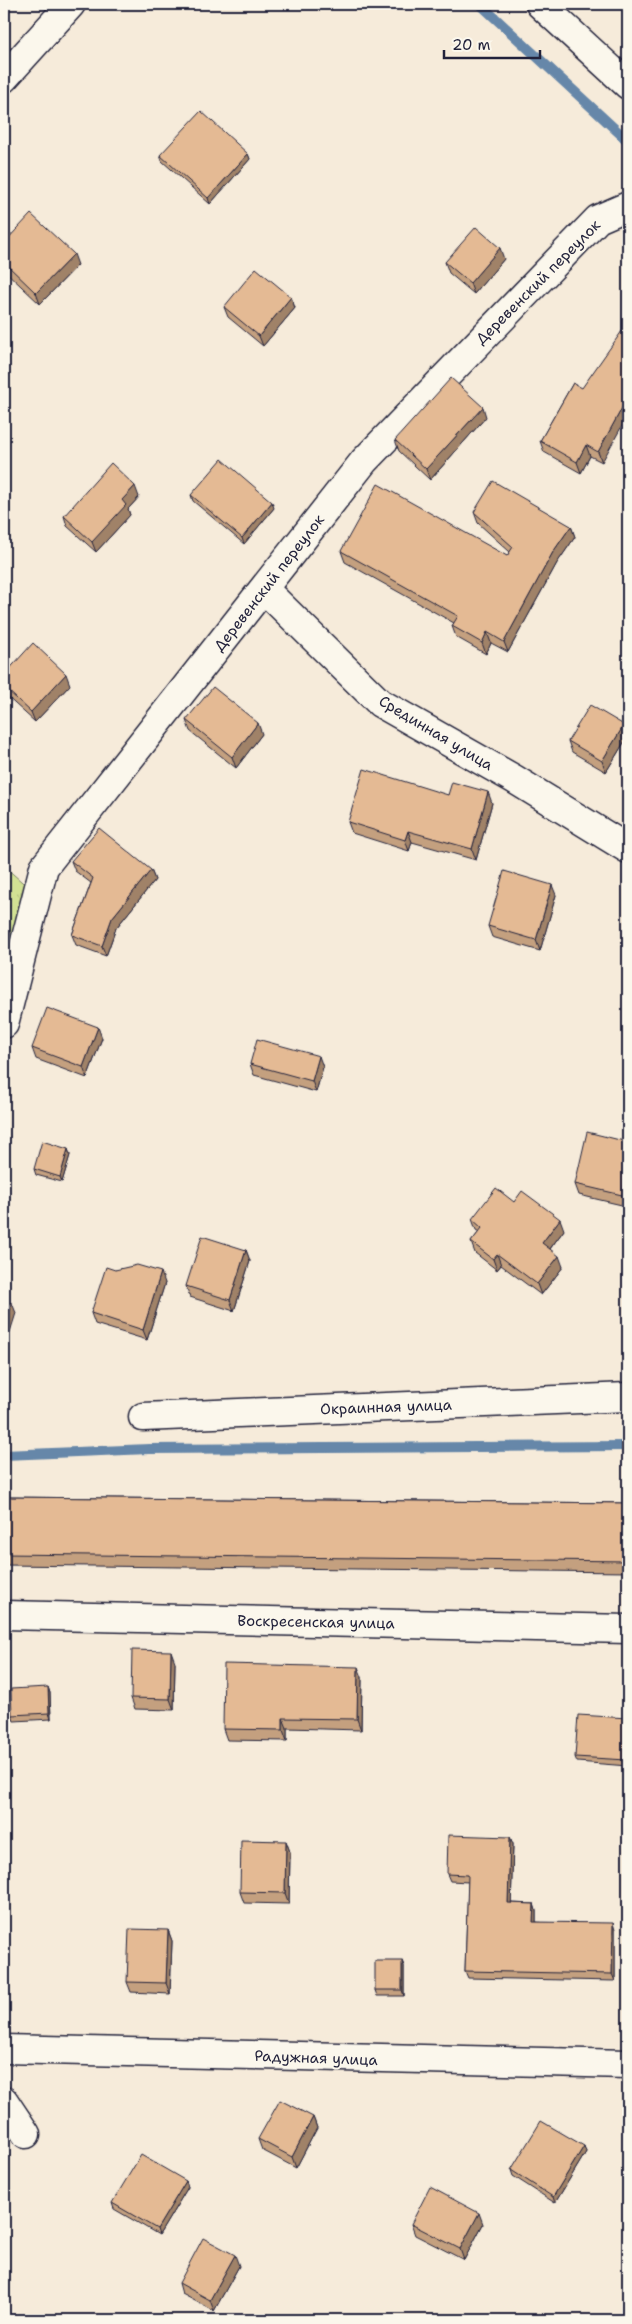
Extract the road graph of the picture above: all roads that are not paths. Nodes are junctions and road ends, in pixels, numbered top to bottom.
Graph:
1 (71, 4) edge
2 (540, 4) edge
3 (4, 78) edge
4 (628, 85) edge
5 (628, 206) edge
6 (264, 589) junction
7 (628, 849) edge
8 (4, 1024) edge
9 (628, 1397) edge
10 (143, 1417) dead end
11 (4, 1615) edge
12 (628, 1629) edge
13 (4, 2049) edge
14 (628, 2064) edge
15 (4, 2101) edge
16 (26, 2134) dead end

1 - 3 street
2 - 4 street
5 - 6 street, Деревенский переулок
6 - 7 street, Срединная улица
6 - 8 street, Деревенский переулок
9 - 10 street, Окраинная улица
11 - 12 street, Воскресенская улица
13 - 14 street, Радужная улица
15 - 16 street

